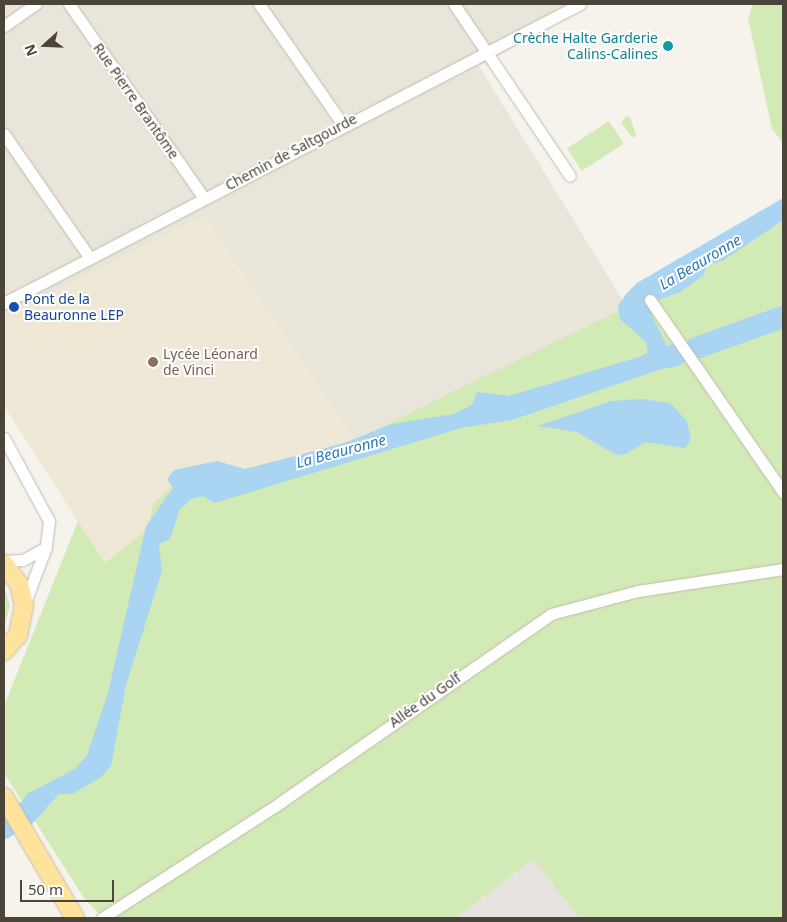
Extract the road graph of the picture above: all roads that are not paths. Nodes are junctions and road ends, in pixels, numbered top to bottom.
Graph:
1 (36, 4) edge
2 (69, 4) edge
3 (259, 4) edge
4 (454, 4) edge
5 (580, 4) edge
6 (4, 26) edge
7 (488, 50) junction
8 (343, 125) junction
9 (4, 134) edge
10 (570, 176) dead end
11 (204, 198) junction
12 (90, 258) junction
13 (650, 300) dead end
14 (4, 303) edge
15 (4, 438) edge
16 (783, 492) edge
17 (46, 547) junction
18 (4, 563) edge
19 (783, 569) edge
20 (24, 605) junction
21 (4, 651) edge
22 (6, 801) edge
23 (75, 918) edge
24 (102, 918) edge

1 - 6 street
2 - 11 street, Rue Pierre Brantôme
3 - 8 street
4 - 7 street
5 - 7 street, Chemin de Saltgourde
7 - 8 street, Chemin de Saltgourde
7 - 10 street
8 - 11 street, Chemin de Saltgourde
9 - 12 street
11 - 12 street, Chemin de Saltgourde
12 - 14 street, Chemin de Saltgourde
13 - 16 street
15 - 17 street
17 - 18 street
17 - 20 street
18 - 20 main road
19 - 24 street, Allée du Golf
20 - 21 main road
22 - 23 main road

